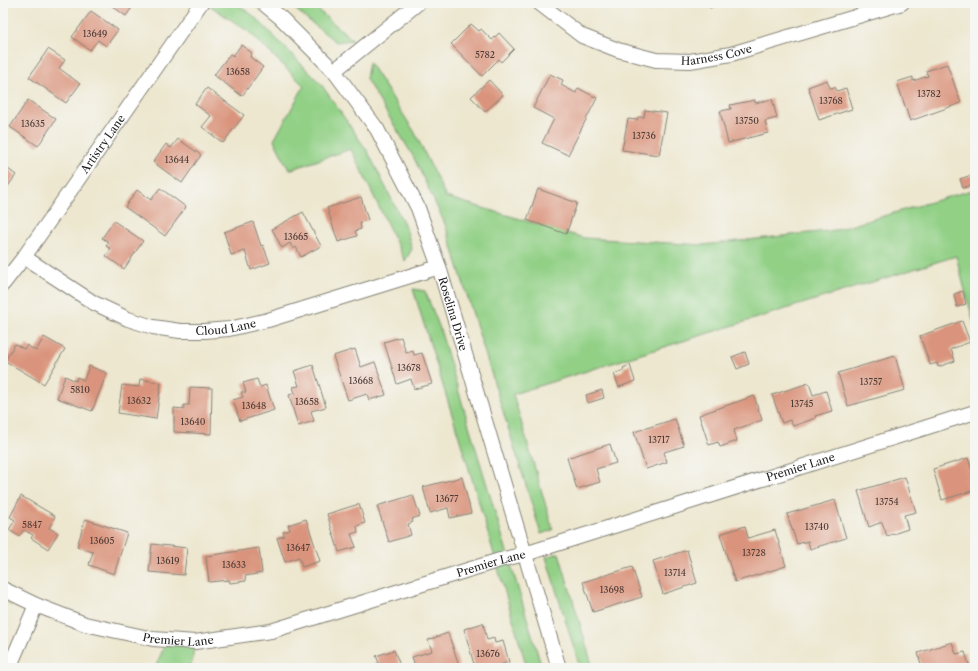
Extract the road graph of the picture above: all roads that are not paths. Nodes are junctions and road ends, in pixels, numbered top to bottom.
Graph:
1 (201, 3) edge
2 (264, 3) edge
3 (418, 3) edge
4 (539, 3) edge
5 (902, 3) edge
6 (334, 71) junction
7 (24, 256) junction
8 (439, 267) junction
9 (3, 284) edge
10 (975, 412) edge
11 (525, 554) junction
12 (3, 589) edge
13 (36, 605) junction
14 (9, 668) edge
15 (559, 668) edge

1 - 7 street, Artistry Lane
2 - 6 street, Roselina Drive
3 - 6 street
4 - 5 street, Harness Cove
6 - 8 street, Roselina Drive
7 - 8 street, Cloud Lane
7 - 9 street, Artistry Lane
8 - 11 street, Roselina Drive
10 - 11 street, Premier Lane
11 - 13 street, Premier Lane
11 - 15 street, Roselina Drive
12 - 13 street, Premier Lane
13 - 14 street

